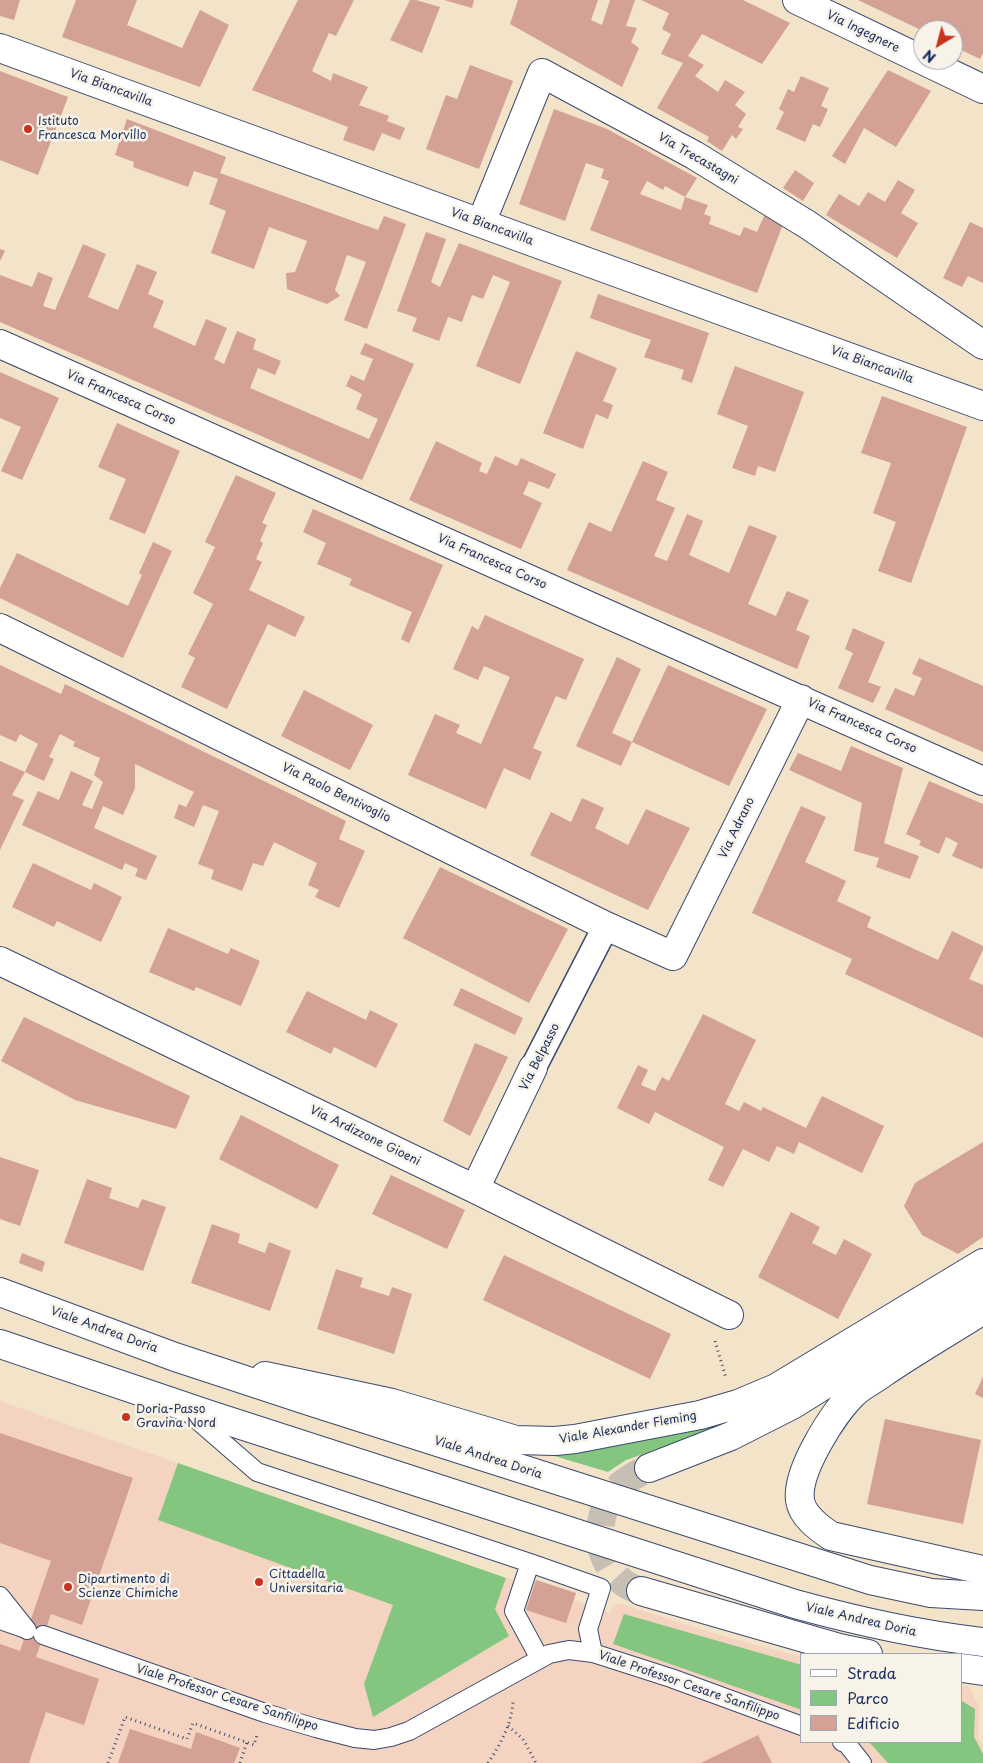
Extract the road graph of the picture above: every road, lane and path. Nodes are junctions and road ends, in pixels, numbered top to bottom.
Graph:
1 (797, 0) edge
2 (0, 48) edge
3 (983, 89) edge
4 (480, 223) junction
5 (0, 344) edge
6 (983, 345) edge
7 (983, 406) edge
8 (0, 628) edge
9 (801, 699) junction
10 (983, 780) edge
11 (606, 926) junction
12 (672, 956) joint
13 (0, 960) edge
14 (533, 1068) joint
15 (475, 1189) junction
16 (983, 1263) edge
17 (983, 1286) edge
18 (0, 1292) edge
19 (983, 1310) edge
20 (729, 1315) dead end
21 (715, 1341) dead end
22 (0, 1344) edge
23 (184, 1359) junction
24 (727, 1382) dead end
25 (180, 1404) junction
26 (649, 1468) tunnel mouth
27 (530, 1563) junction
28 (983, 1570) edge
29 (641, 1592) tunnel mouth
30 (0, 1596) edge
31 (983, 1596) edge
32 (0, 1620) edge
33 (43, 1635) dead end
34 (983, 1642) edge
35 (593, 1653) junction
36 (863, 1653) edge
37 (540, 1659) junction
38 (963, 1668) edge
39 (983, 1671) edge
40 (507, 1676) junction
41 (265, 1713) junction
42 (800, 1725) edge
43 (508, 1726) junction
44 (247, 1742) junction
45 (844, 1743) edge
46 (108, 1763) edge
47 (240, 1763) edge
48 (488, 1763) edge
49 (536, 1763) edge
50 (862, 1763) edge

1 - 3 street, Via Ingegnere
2 - 4 street, Via Biancavilla
4 - 6 street, Via Trecastagni
4 - 7 street, Via Biancavilla
5 - 9 street, Via Francesca Corso
8 - 11 street, Via Paolo Bentivoglio
9 - 10 street, Via Francesca Corso
9 - 12 street, Via Adrano
11 - 12 street, Via Paolo Bentivoglio
11 - 14 street, Via Belpasso
13 - 15 street, Via Ardizzone Gioeni
14 - 15 street, Via Belpasso
15 - 20 street, Via Ardizzone Gioeni
16 - 23 street, Viale Alexander Fleming
17 - 26 street
18 - 23 street, Viale Andrea Doria
19 - 28 street
21 - 24 path
22 - 25 street, Viale Andrea Doria
23 - 31 street, Viale Andrea Doria
25 - 27 lane
25 - 34 street, Viale Andrea Doria
27 - 35 lane
27 - 37 lane
29 - 36 street
30 - 32 lane
33 - 41 lane, Viale Professor Cesare Sanfilippo
35 - 37 lane, Viale Professor Cesare Sanfilippo
35 - 42 lane, Viale Professor Cesare Sanfilippo
37 - 40 lane, Viale Professor Cesare Sanfilippo
38 - 39 street
40 - 41 lane, Viale Professor Cesare Sanfilippo
40 - 43 path
41 - 44 path
43 - 48 path
43 - 49 path
44 - 46 path
44 - 47 path
45 - 50 lane

